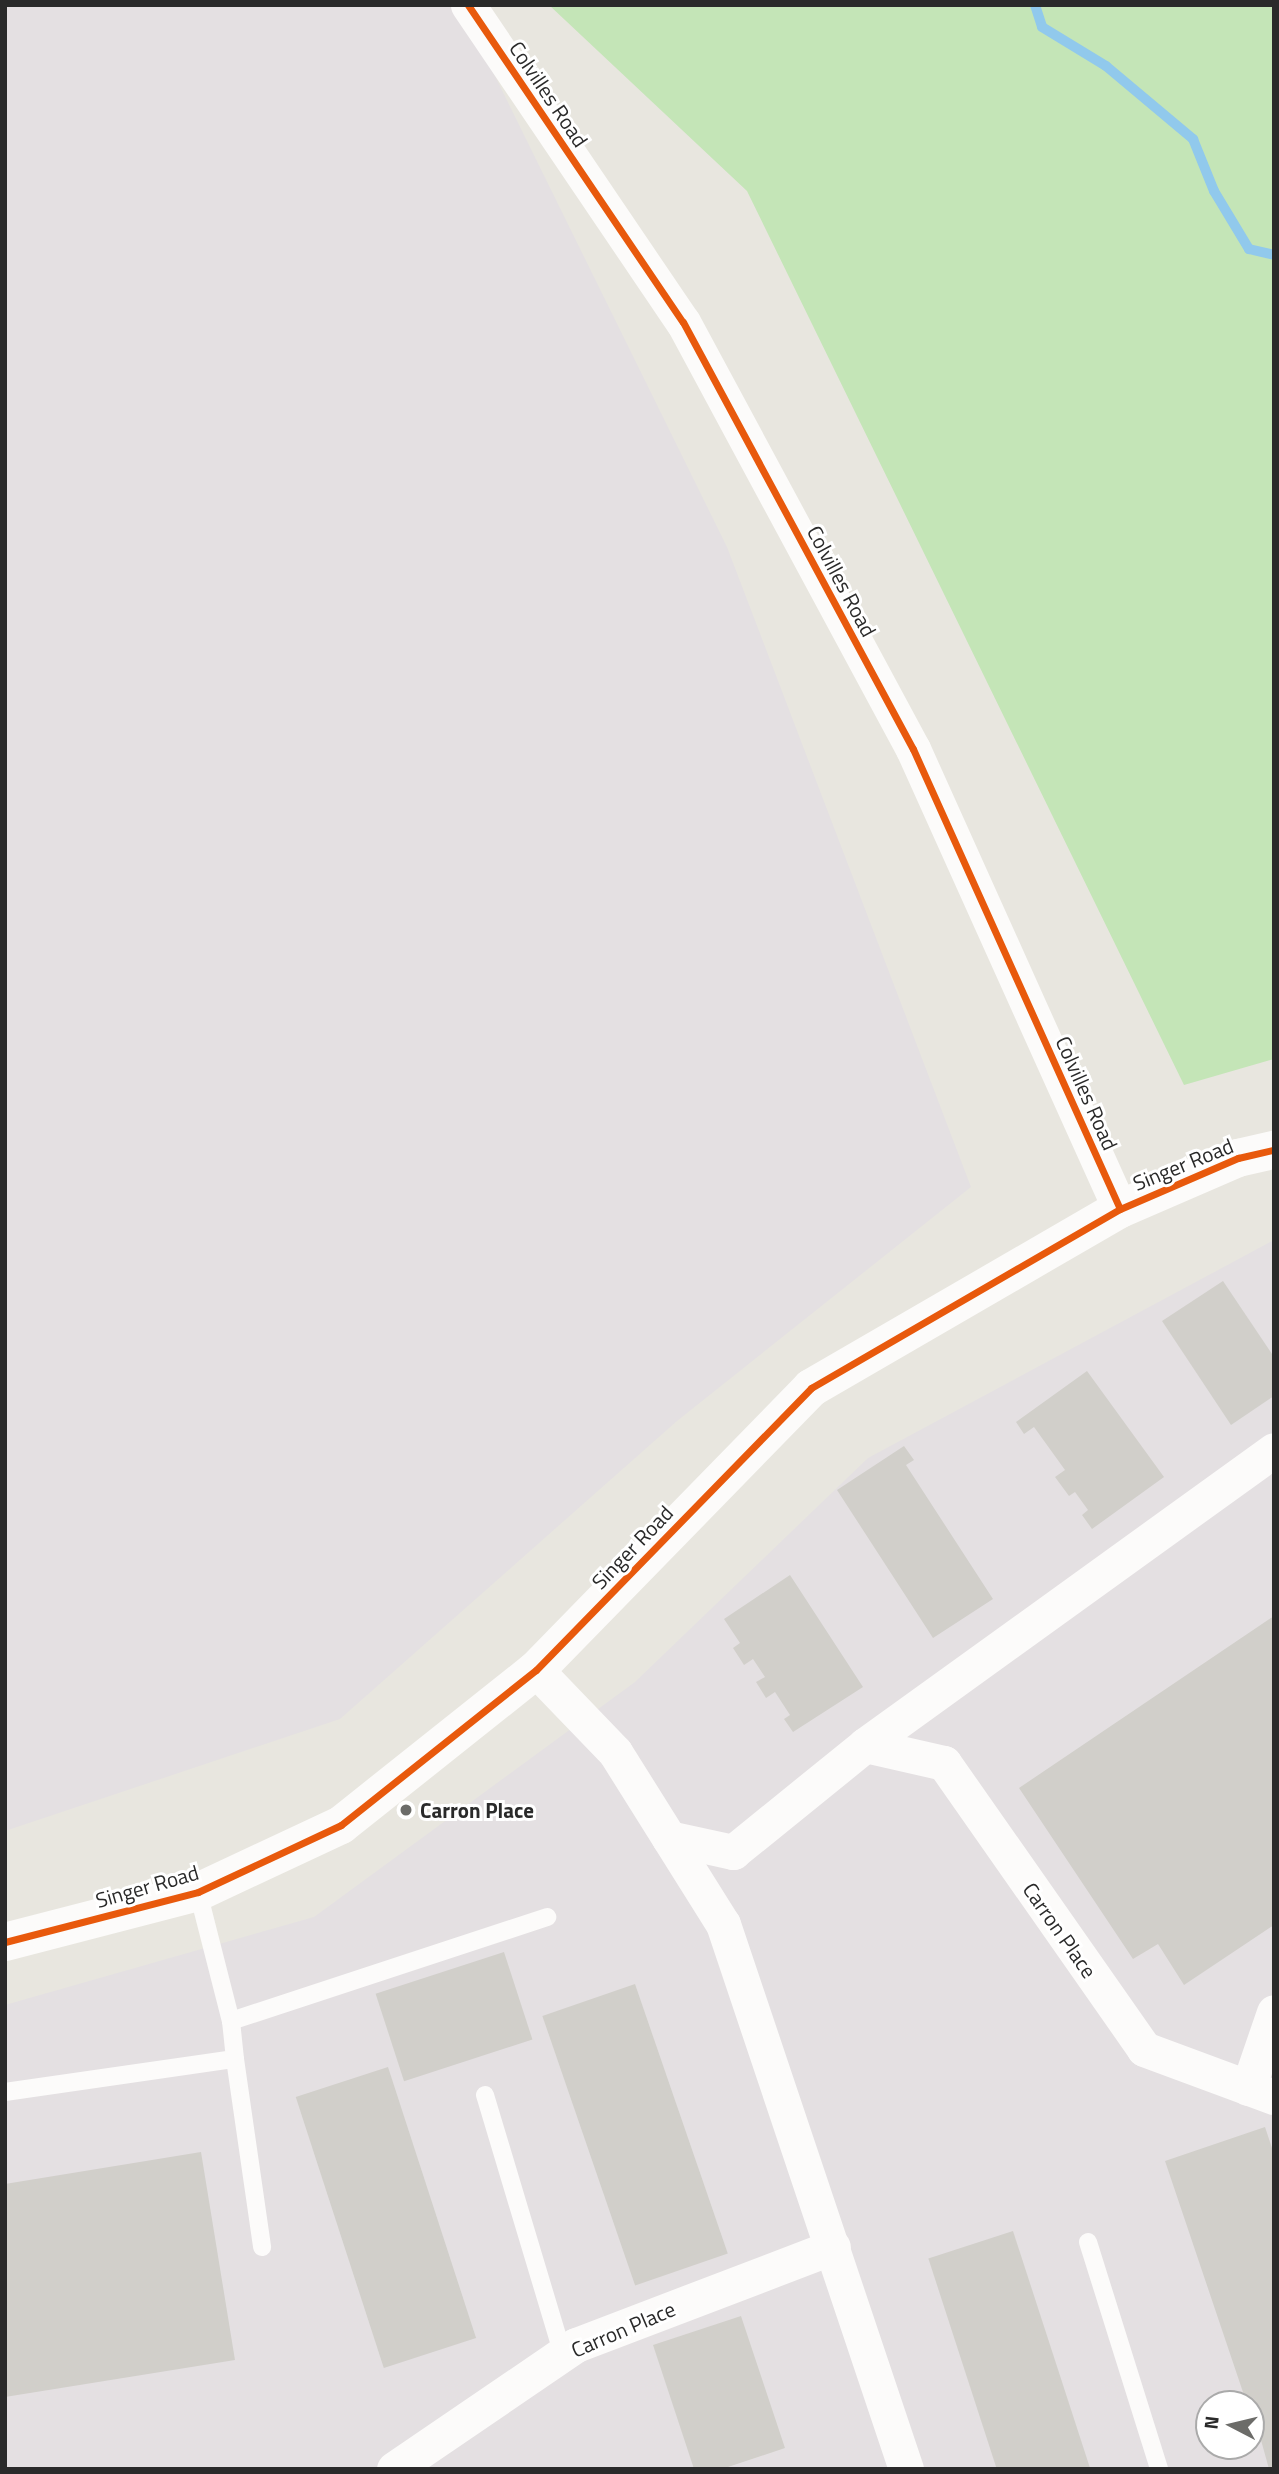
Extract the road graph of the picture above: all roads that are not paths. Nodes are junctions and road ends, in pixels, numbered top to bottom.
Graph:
1 (468, 5) edge
2 (1274, 1150) edge
3 (1120, 1209) junction
4 (1274, 1450) edge
5 (536, 1670) junction
6 (865, 1745) junction
7 (669, 1838) junction
8 (198, 1892) junction
9 (547, 1917) dead end
10 (5, 1942) edge
11 (1274, 2012) edge
12 (231, 2021) junction
13 (235, 2059) junction
14 (5, 2092) edge
15 (1261, 2092) edge
16 (485, 2095) dead end
17 (1088, 2242) dead end
18 (262, 2247) dead end
19 (834, 2247) junction
20 (563, 2354) junction
21 (394, 2469) edge
22 (906, 2469) edge
23 (1159, 2469) edge

1 - 3 street, Colvilles Road
2 - 3 street, Singer Road
3 - 5 street, Singer Road
4 - 6 street
5 - 7 street
5 - 8 street, Singer Road
6 - 7 street
6 - 15 street, Carron Place
7 - 19 street
8 - 10 street, Singer Road
8 - 12 lane
9 - 12 lane
11 - 15 street
12 - 13 lane
13 - 14 lane
13 - 18 lane
16 - 20 lane
17 - 23 lane
19 - 20 street, Carron Place
19 - 22 street
20 - 21 street, Carron Place

